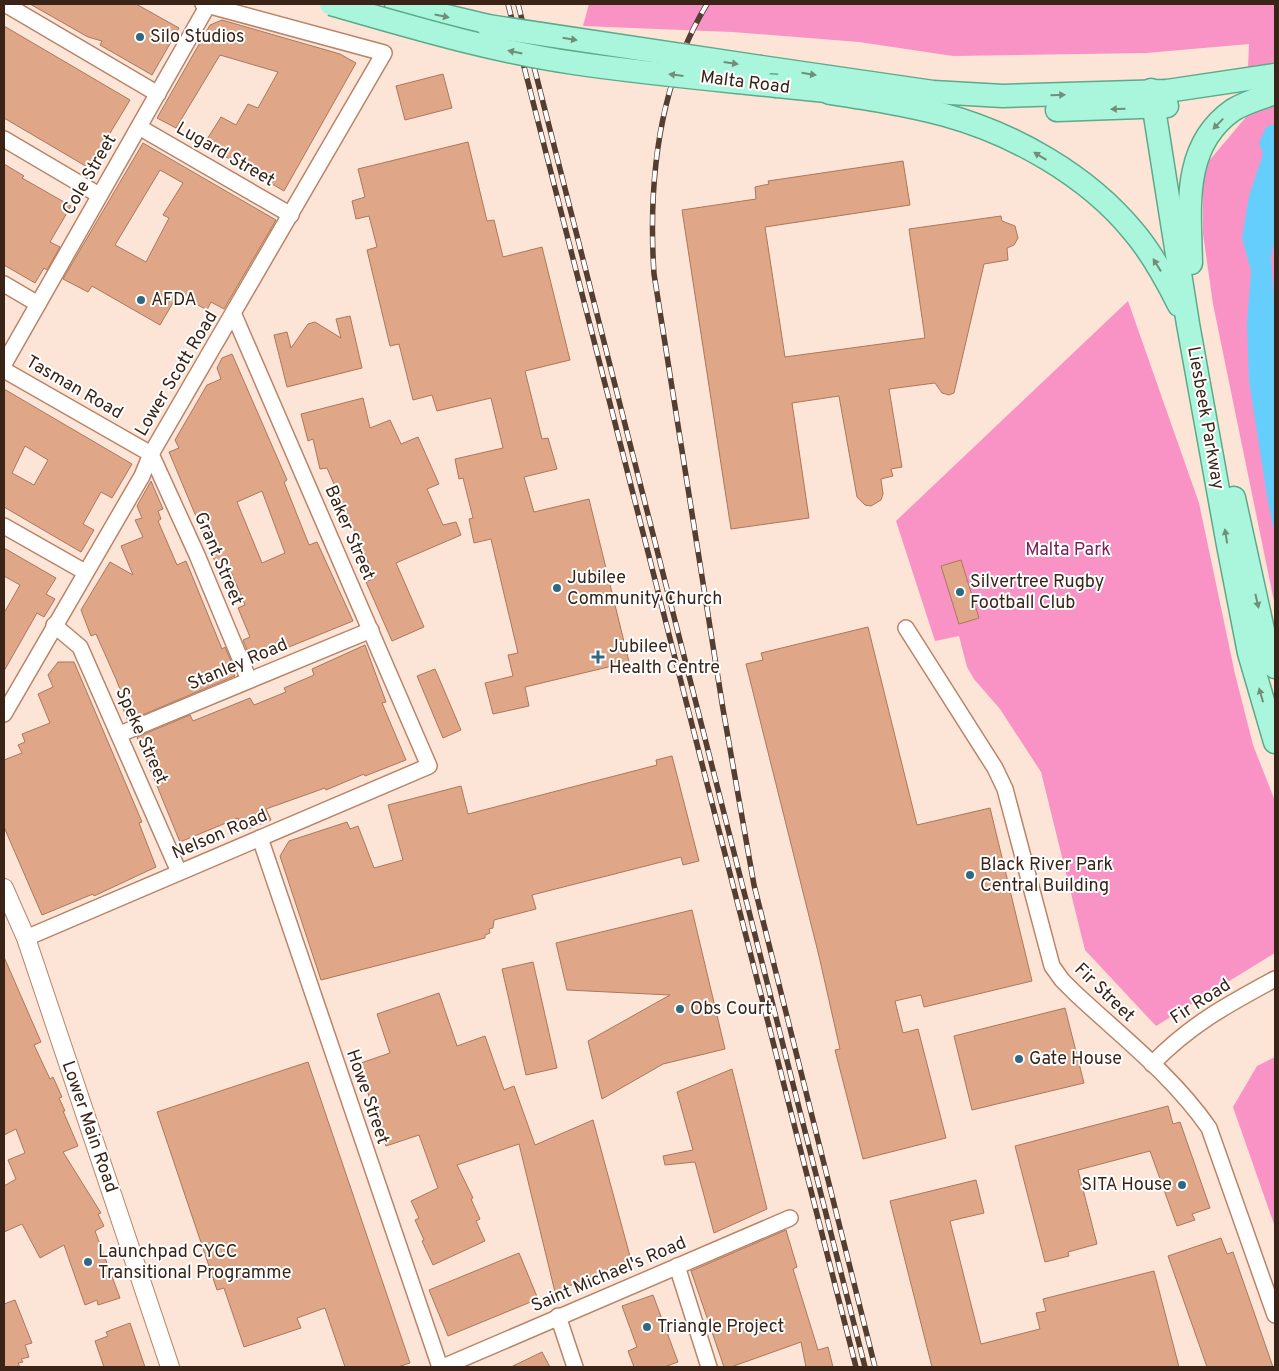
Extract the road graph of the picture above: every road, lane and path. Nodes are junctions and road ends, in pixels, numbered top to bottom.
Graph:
1 (4, 4) edge
2 (205, 4) edge
3 (331, 4) edge
4 (396, 4) edge
5 (1275, 75) edge
6 (1275, 85) edge
7 (829, 92) junction
8 (1275, 93) edge
9 (158, 94) junction
10 (1160, 99) junction
11 (139, 127) junction
12 (4, 139) edge
13 (99, 195) junction
14 (291, 215) junction
15 (1191, 263) junction
16 (4, 284) edge
17 (38, 304) junction
18 (234, 315) junction
19 (1188, 324) junction
20 (4, 364) edge
21 (4, 370) edge
22 (151, 454) junction
23 (4, 526) edge
24 (85, 572) junction
25 (54, 626) junction
26 (906, 628) dead end
27 (371, 630) junction
28 (1275, 667) edge
29 (249, 680) junction
30 (4, 714) edge
31 (120, 734) junction
32 (1275, 742) edge
33 (429, 766) joint
34 (260, 838) junction
35 (180, 872) junction
36 (4, 888) edge
37 (26, 938) junction
38 (1275, 979) edge
39 (1152, 1064) junction
40 (790, 1218) dead end
41 (677, 1266) junction
42 (1275, 1315) edge
43 (558, 1316) junction
44 (170, 1367) edge
45 (441, 1367) edge
46 (575, 1367) edge
47 (710, 1367) edge

1 - 9 street
2 - 9 street, Cole Street
2 - 14 street, Lower Scott Road
7 -> 3 main road, Malta Road, bridge
4 -> 10 main road, Malta Road, bridge
5 - 10 main road
6 - 10 main road
10 -> 7 main road, Malta Road
19 -> 7 main road
8 -> 15 main road
9 - 11 street, Cole Street
10 - 15 main road, Liesbeek Parkway
10 - 19 main road, Liesbeek Parkway
11 - 13 street, Cole Street
11 - 14 street, Lugard Street
12 - 13 street
13 - 17 street, Cole Street
14 - 18 street, Lower Scott Road
15 -> 28 main road, Liesbeek Parkway
16 - 17 street
17 - 20 street, Cole Street
18 - 22 street, Lower Scott Road
18 - 27 street, Baker Street
32 -> 19 main road, Liesbeek Parkway
21 - 22 street, Tasman Road
22 - 24 street, Lower Scott Road
22 - 29 street, Grant Street
23 - 24 street
24 - 25 street, Lower Scott Road
25 - 30 street, Lower Scott Road
25 - 31 street, Speke Street
26 - 39 street, Fir Street
27 - 29 street, Stanley Road
27 - 33 street, Baker Street
29 - 31 street, Stanley Road
31 - 35 street, Speke Street
33 - 34 street, Nelson Road
34 - 35 street, Nelson Road
34 - 45 street, Howe Street
35 - 37 street, Nelson Road
36 - 37 street, Lower Main Road
37 - 44 street, Lower Main Road
38 - 39 street, Fir Road
39 - 42 street, Fir Street
40 - 41 street, Saint Michael's Road
41 - 43 street, Saint Michael's Road
41 - 47 street
43 - 45 street, Saint Michael's Road
43 - 46 street

